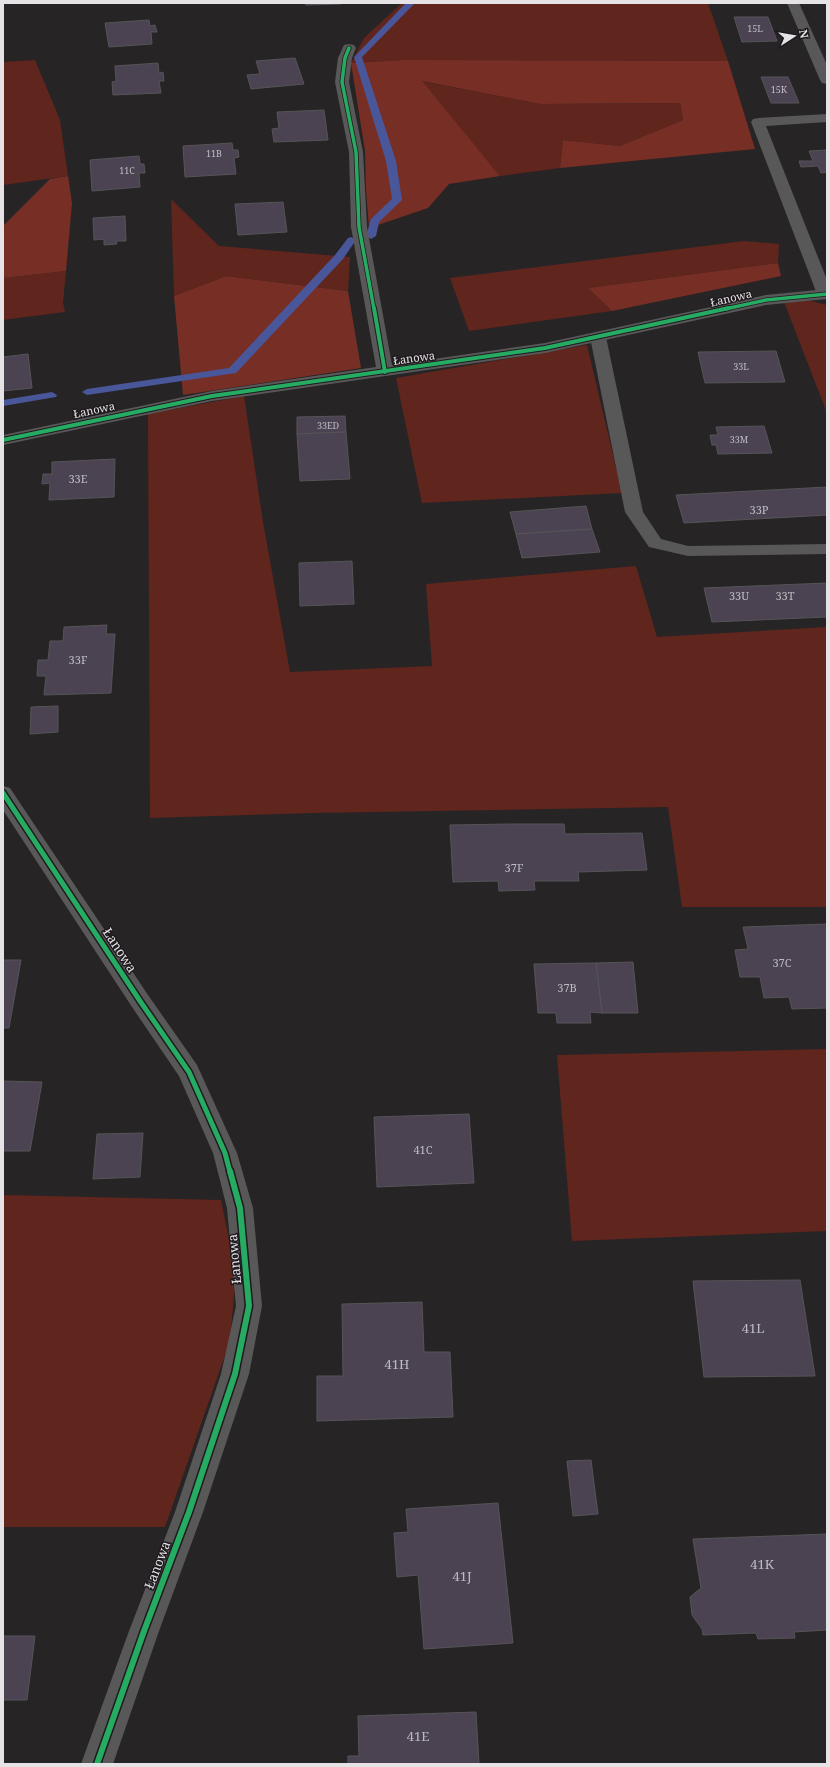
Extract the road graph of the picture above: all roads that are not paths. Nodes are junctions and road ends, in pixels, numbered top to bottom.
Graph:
1 (793, 3) edge
2 (349, 48) dead end
3 (827, 80) edge
4 (827, 118) edge
5 (826, 294) edge
6 (598, 337) junction
7 (385, 372) junction
8 (3, 440) edge
9 (827, 549) edge
10 (3, 793) edge
11 (96, 1764) edge

1 - 3 lane
2 - 7 street
4 - 5 lane
5 - 6 street, Łanowa
6 - 7 street, Łanowa
6 - 9 lane
7 - 8 street, Łanowa
10 - 11 street, Łanowa

